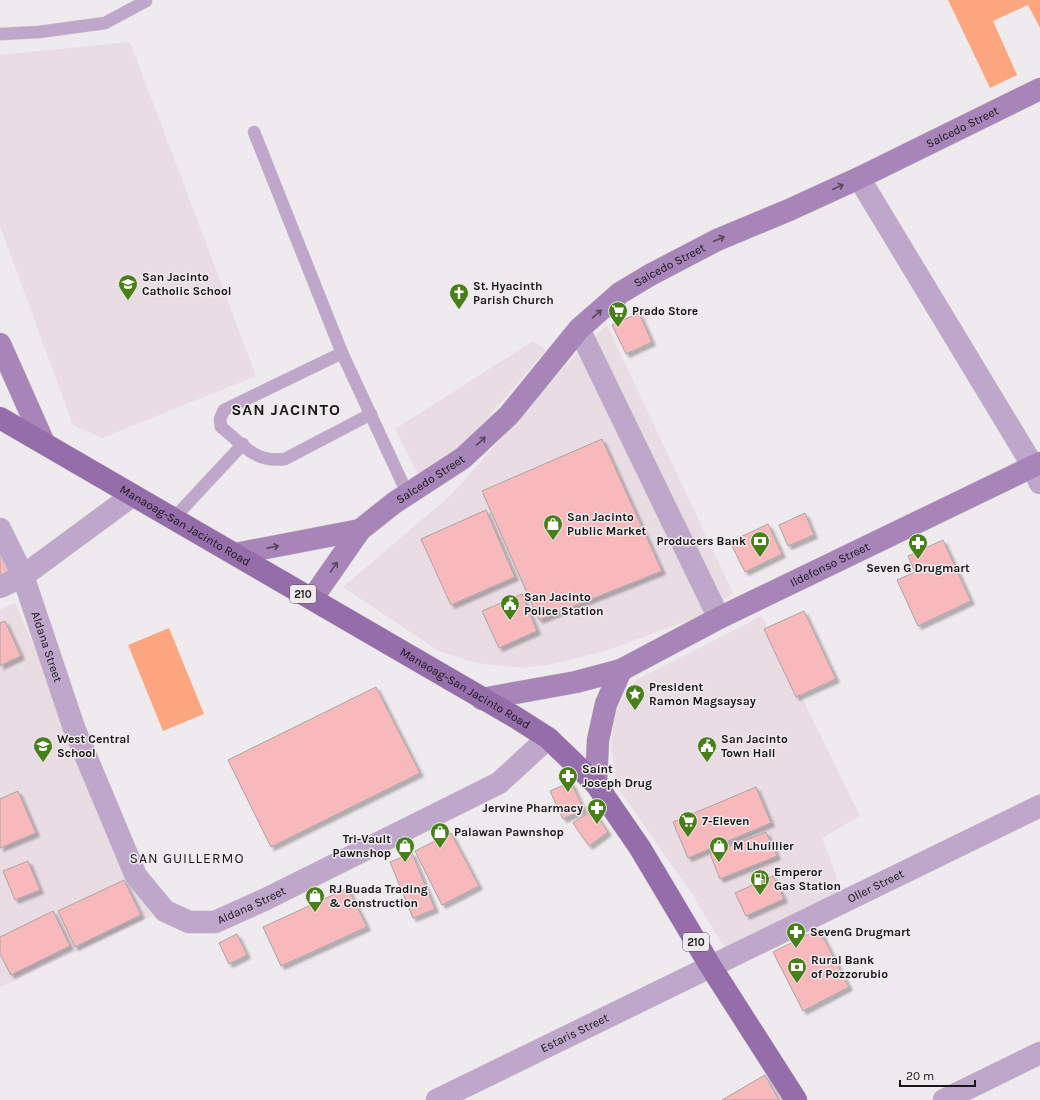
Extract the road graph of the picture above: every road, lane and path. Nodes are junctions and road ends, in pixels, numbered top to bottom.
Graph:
1 (146, 1) edge
2 (0, 34) edge
3 (1040, 89) edge
4 (254, 132) dead end
5 (859, 178) junction
6 (579, 329) junction
7 (0, 344) edge
8 (342, 353) junction
9 (371, 414) junction
10 (0, 418) edge
11 (44, 443) junction
12 (243, 444) junction
13 (1038, 471) edge
14 (133, 494) junction
15 (408, 494) junction
16 (174, 518) junction
17 (0, 529) edge
18 (360, 530) junction
19 (235, 554) junction
20 (23, 576) junction
21 (0, 587) edge
22 (312, 599) junction
23 (719, 618) junction
24 (621, 670) junction
25 (482, 699) junction
26 (548, 738) junction
27 (596, 784) junction
28 (1040, 806) edge
29 (711, 967) junction
30 (1040, 1053) edge
31 (437, 1100) edge
32 (796, 1100) edge
33 (944, 1100) edge

1 - 2 lane
3 - 5 street, Salcedo Street
4 - 8 lane
6 -> 5 street, Salcedo Street
5 - 13 street
15 -> 6 street, Salcedo Street
6 - 23 street
7 - 11 street
8 - 9 lane
8 - 12 lane
9 - 12 lane
9 - 15 lane
10 - 11 main road, Manaoag-San Jacinto Road / 210
11 - 14 main road, Manaoag-San Jacinto Road / 210
12 - 16 lane
13 - 23 street, Ildefonso Street
14 - 16 main road, Manaoag-San Jacinto Road / 210
14 - 20 street
15 - 18 street, Salcedo Street
16 - 19 main road, Manaoag-San Jacinto Road / 210
17 - 20 street, Aldana Street
19 -> 18 street, Salcedo Street
22 -> 18 street, Salcedo Street
19 - 22 main road, Manaoag-San Jacinto Road / 210
20 - 21 street
20 - 26 street, Aldana Street
22 - 25 main road, Manaoag-San Jacinto Road / 210
23 - 24 street, Ildefonso Street
24 - 25 street, Ildefonso Street
24 - 27 street
25 - 26 main road, Manaoag-San Jacinto Road / 210
26 - 27 main road, Manaoag-San Jacinto Road / 210
27 - 29 main road, Manaoag-San Jacinto Road / 210
28 - 29 street, Oller Street
29 - 31 street, Estaris Street
29 - 32 main road, Manaoag-San Jacinto Road / 210
30 - 33 street

